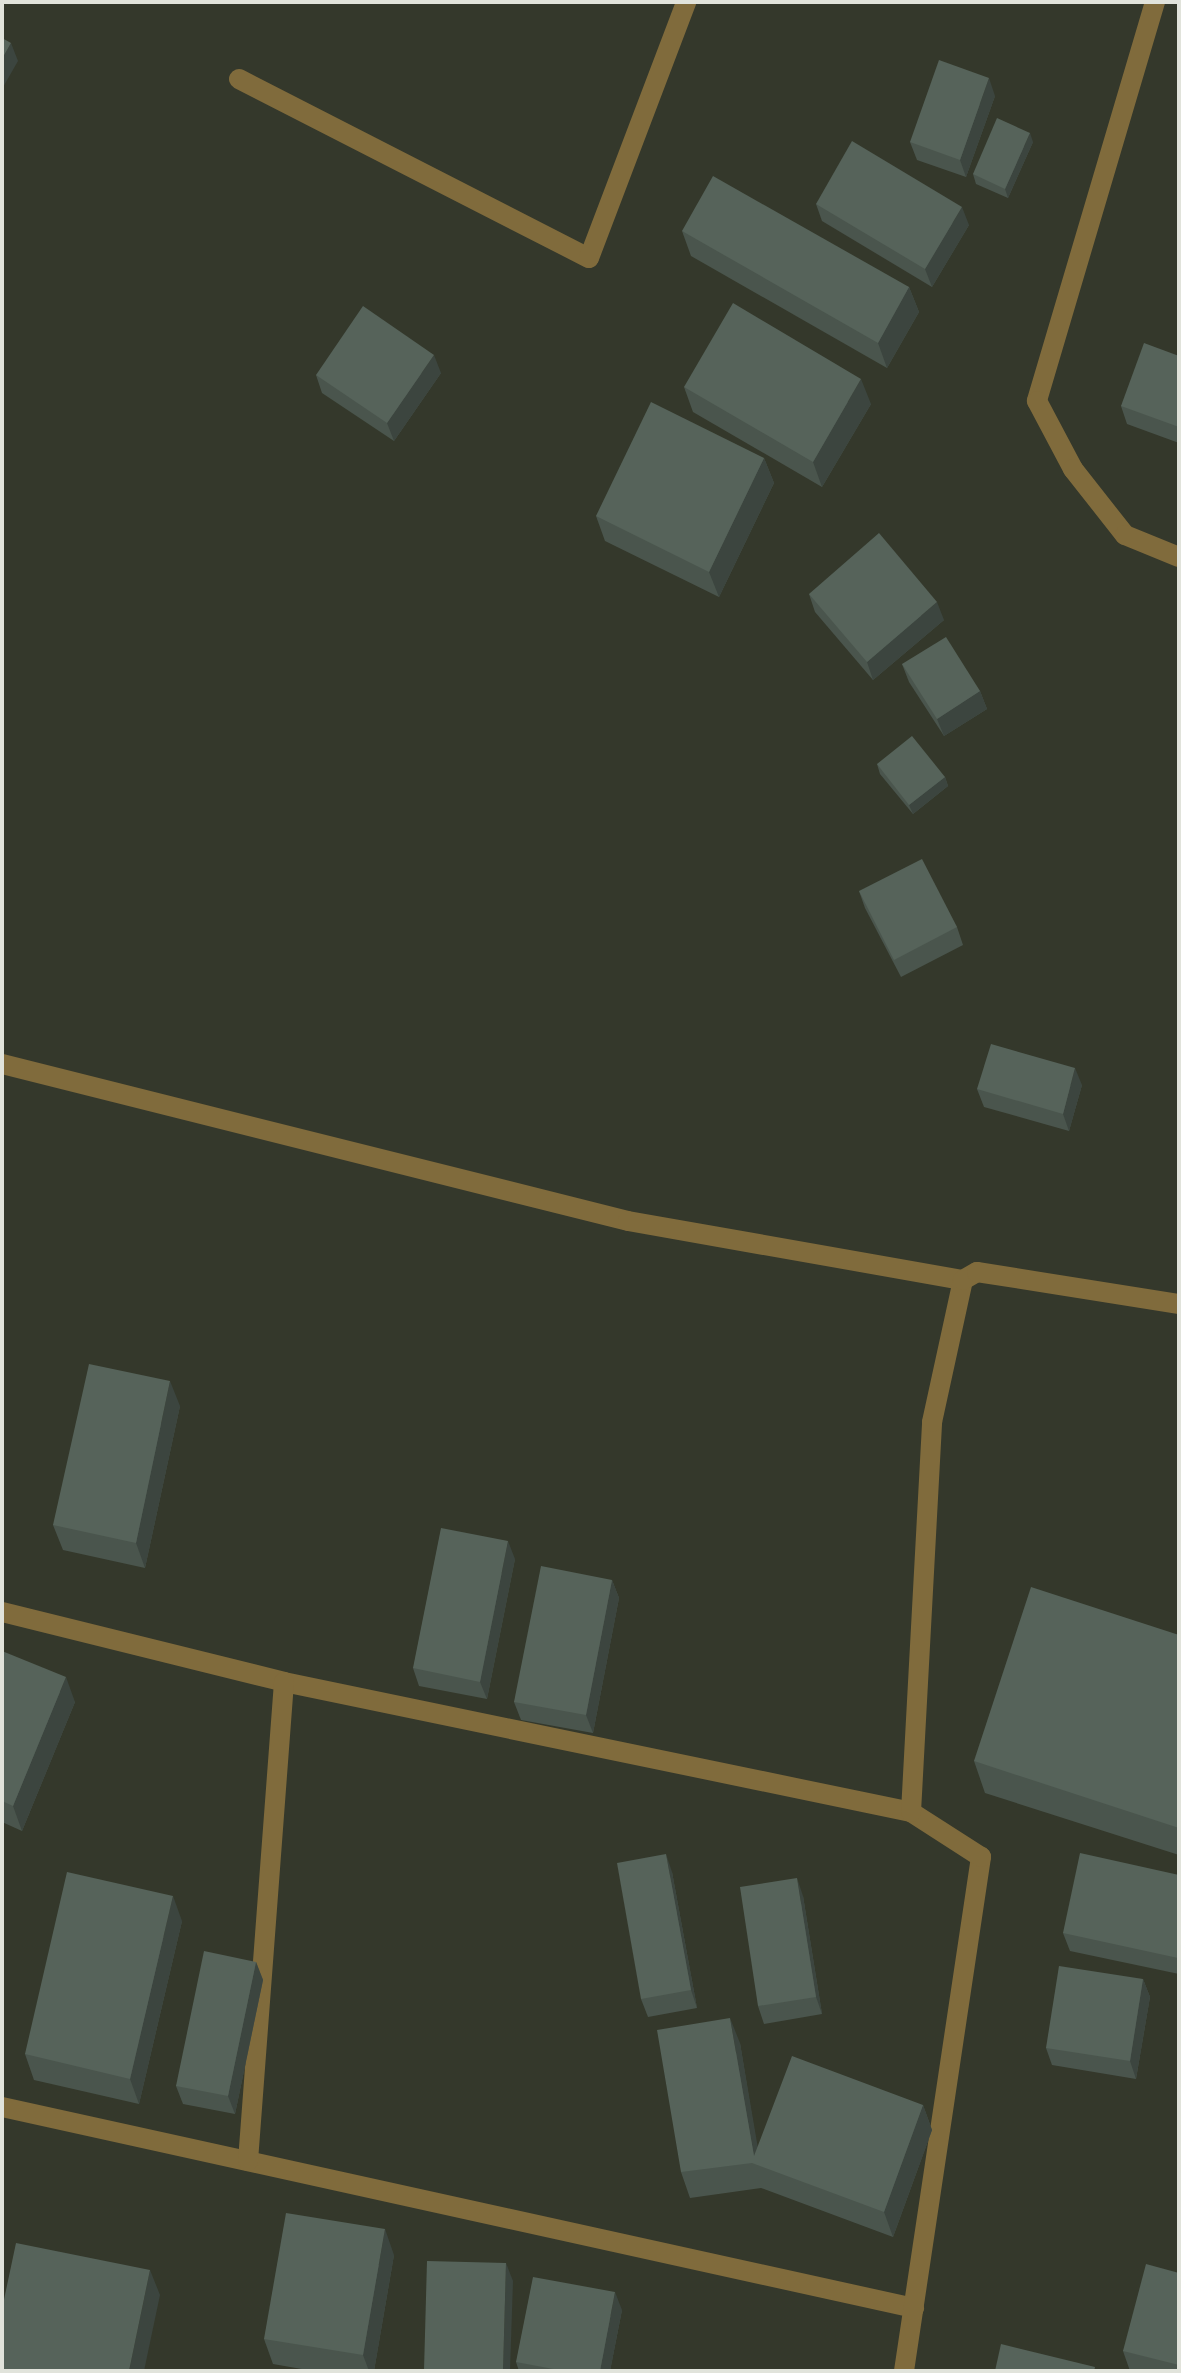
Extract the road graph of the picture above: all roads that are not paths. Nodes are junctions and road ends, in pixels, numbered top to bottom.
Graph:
1 (686, 2) edge
2 (1155, 2) edge
3 (239, 79) dead end
4 (1179, 557) edge
5 (2, 1064) edge
6 (963, 1280) junction
7 (1179, 1304) edge
8 (2, 1612) edge
9 (284, 1682) junction
10 (911, 1812) junction
11 (2, 2107) edge
12 (248, 2161) junction
13 (914, 2308) junction
14 (904, 2371) edge

1 - 3 street
2 - 4 street
5 - 6 street
6 - 7 street
6 - 10 street
8 - 9 street
9 - 10 street
9 - 12 street
10 - 13 street
11 - 12 street
12 - 13 street
13 - 14 street

